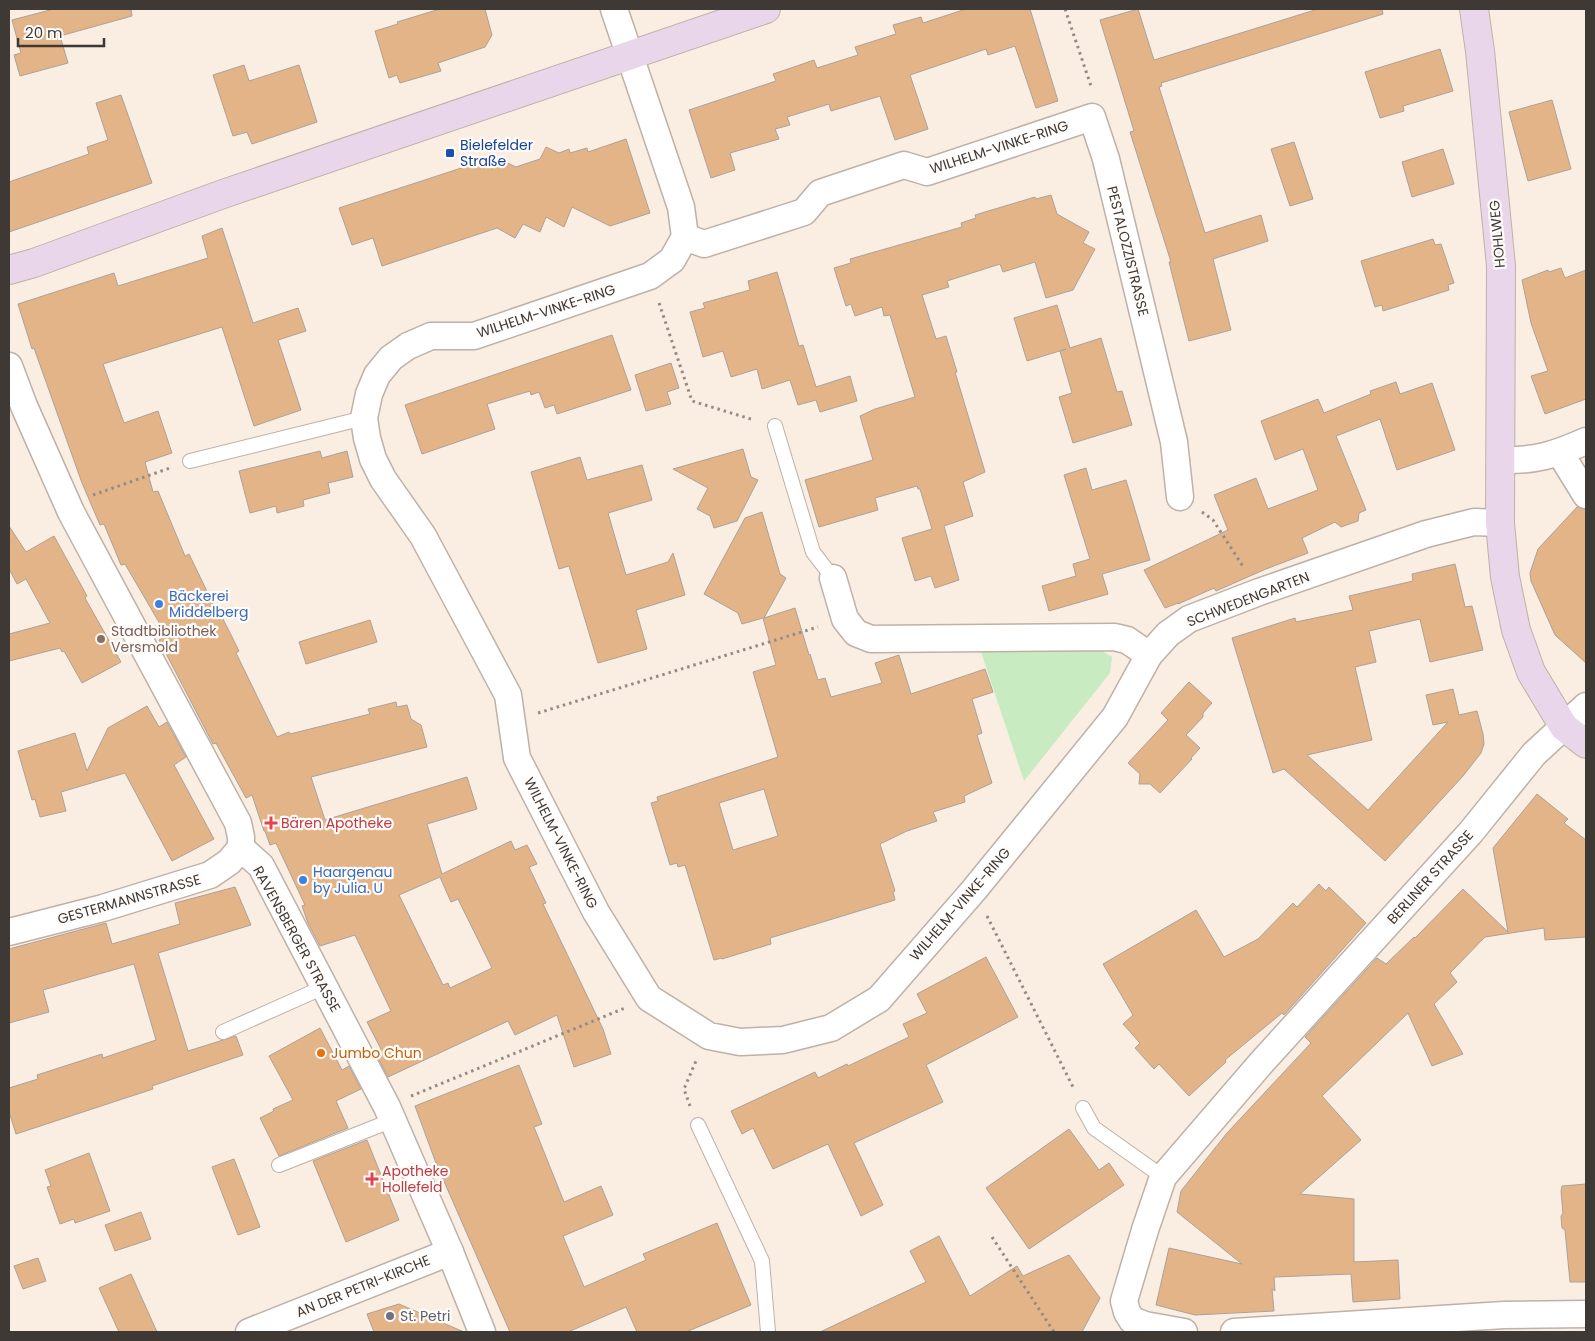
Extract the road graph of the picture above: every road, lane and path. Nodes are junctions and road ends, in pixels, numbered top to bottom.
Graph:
1 (614, 9) edge
2 (766, 9) edge
3 (1065, 9) edge
4 (1474, 9) edge
5 (630, 54) junction
6 (1092, 117) junction
7 (685, 237) junction
8 (9, 270) edge
9 (650, 276) junction
10 (9, 366) edge
11 (364, 418) junction
12 (775, 426) joint
13 (1586, 441) edge
14 (1560, 453) junction
15 (1501, 460) junction
16 (190, 461) joint
17 (1586, 496) edge
18 (1180, 497) joint
19 (68, 506) junction
20 (1500, 523) junction
21 (833, 578) joint
22 (1259, 592) junction
23 (845, 619) junction
24 (1149, 655) junction
25 (1586, 706) edge
26 (513, 721) junction
27 (1564, 727) junction
28 (1586, 744) edge
29 (240, 848) junction
30 (974, 890) junction
31 (9, 932) edge
32 (324, 987) junction
33 (649, 998) junction
34 (223, 1032) dead end
35 (709, 1036) junction
36 (1083, 1108) joint
37 (390, 1113) junction
38 (698, 1125) joint
39 (279, 1165) dead end
40 (1163, 1177) junction
41 (992, 1237) dead end
42 (450, 1252) junction
43 (1586, 1314) edge
44 (1125, 1326) edge
45 (249, 1332) edge
46 (482, 1332) edge
47 (768, 1332) edge
48 (1054, 1332) edge
49 (1184, 1332) edge
50 (1234, 1332) edge

1 - 5 street
2 - 5 main road
3 - 6 path
4 - 15 main road, HOHLWEG
5 - 7 street
5 - 8 main road
6 - 7 street, WILHELM-VINKE-RING
6 - 18 street, PESTALOZZISTRASSE
7 - 9 street, WILHELM-VINKE-RING
9 - 11 street, WILHELM-VINKE-RING
9 - 12 path
10 - 19 street
11 - 16 lane
11 - 26 street, WILHELM-VINKE-RING
12 - 21 lane
13 - 14 street
14 - 15 street
14 - 17 street
15 - 20 main road
16 - 19 path
18 - 22 path
19 - 29 street
20 - 22 street, SCHWEDENGARTEN
20 - 27 main road
21 - 23 street
22 - 24 street, SCHWEDENGARTEN
23 - 24 street
23 - 26 path
24 - 30 street, WILHELM-VINKE-RING
25 - 27 street, BERLINER STRASSE
26 - 33 street, WILHELM-VINKE-RING
27 - 28 main road
27 - 40 street, BERLINER STRASSE
29 - 31 street, GESTERMANNSTRASSE
29 - 32 street, RAVENSBERGER STRASSE
30 - 35 street, WILHELM-VINKE-RING
30 - 36 path
32 - 34 lane
32 - 37 street, RAVENSBERGER STRASSE
33 - 35 street, WILHELM-VINKE-RING
33 - 37 path
35 - 38 path
36 - 40 lane
37 - 39 lane
37 - 42 street, RAVENSBERGER STRASSE
38 - 47 lane
40 - 44 street, BERLINER STRASSE
41 - 48 path
42 - 45 street, AN DER PETRI-KIRCHE
42 - 46 street, RAVENSBERGER STRASSE
43 - 50 street
44 - 49 street

